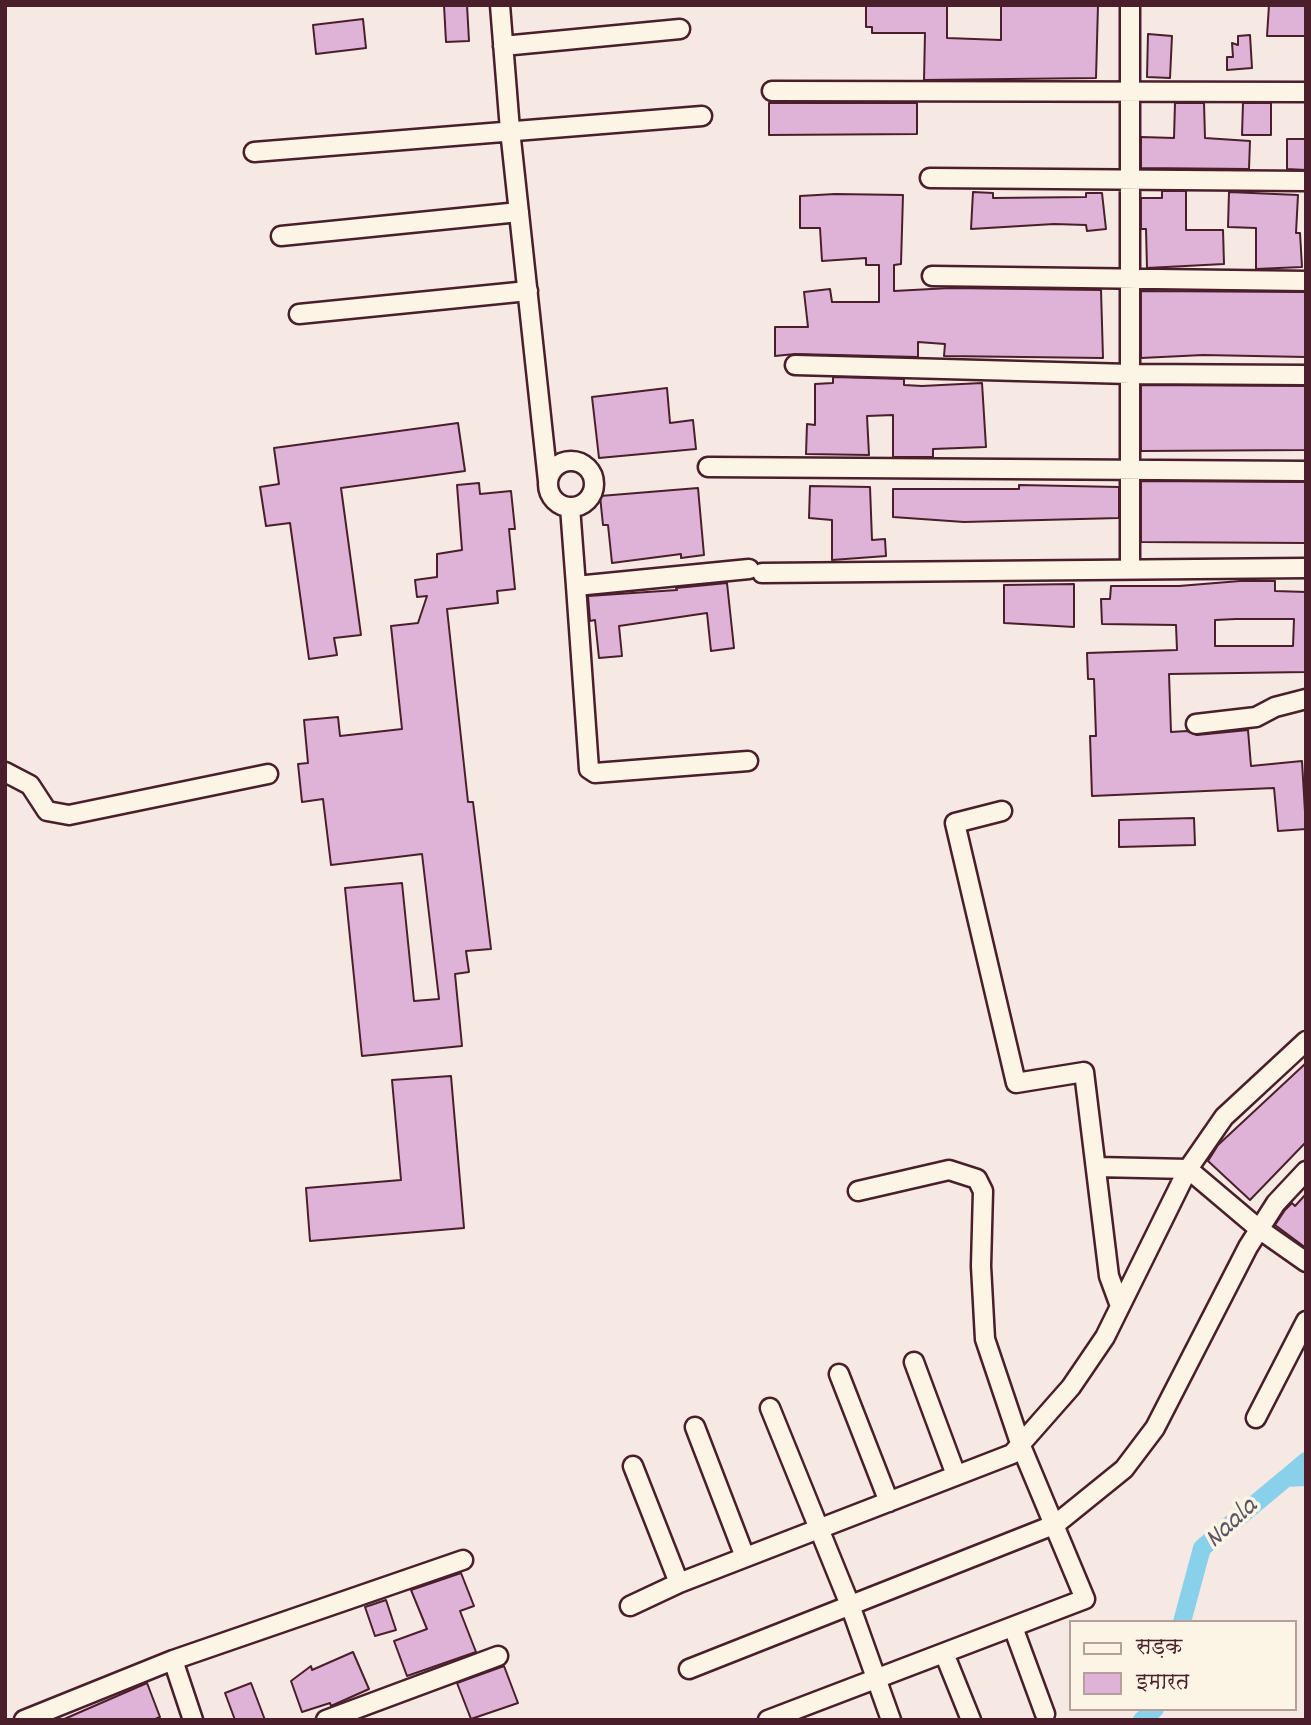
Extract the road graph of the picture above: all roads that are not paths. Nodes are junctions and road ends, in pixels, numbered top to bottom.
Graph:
1 (500, 5) edge
2 (1130, 5) edge
3 (680, 29) dead end
4 (503, 46) junction
5 (772, 91) dead end
6 (1306, 92) edge
7 (1131, 93) junction
8 (702, 116) dead end
9 (510, 130) junction
10 (254, 152) dead end
11 (930, 178) dead end
12 (1129, 179) junction
13 (1306, 181) edge
14 (519, 212) junction
15 (281, 236) dead end
16 (932, 276) dead end
17 (1131, 279) junction
18 (1306, 281) edge
19 (528, 291) junction
20 (299, 314) dead end
21 (795, 365) dead end
22 (1130, 374) junction
23 (1306, 374) edge
24 (708, 467) dead end
25 (1130, 470) junction
26 (1306, 471) edge
27 (548, 481) junction
28 (570, 507) junction
29 (1130, 568) junction
30 (1306, 568) edge
31 (576, 586) junction
32 (1306, 699) edge
33 (1196, 724) dead end
34 (747, 761) dead end
35 (5, 772) edge
36 (268, 774) dead end
37 (1002, 811) dead end
38 (1306, 1041) edge
39 (1097, 1167) junction
40 (1188, 1169) junction
41 (1306, 1171) edge
42 (858, 1191) dead end
43 (1259, 1229) junction
44 (1306, 1262) edge
45 (1119, 1306) junction
46 (1306, 1321) edge
47 (914, 1362) dead end
48 (839, 1374) dead end
49 (770, 1408) dead end
50 (1256, 1418) dead end
51 (695, 1427) dead end
52 (1021, 1446) junction
53 (633, 1466) dead end
54 (956, 1475) junction
55 (889, 1502) junction
56 (1056, 1524) junction
57 (819, 1529) junction
58 (745, 1557) junction
59 (463, 1560) dead end
60 (679, 1583) junction
61 (850, 1605) junction
62 (631, 1606) dead end
63 (1013, 1627) junction
64 (944, 1653) junction
65 (498, 1656) dead end
66 (173, 1660) junction
67 (688, 1669) dead end
68 (878, 1678) junction
69 (804, 1712) edge
70 (1045, 1714) dead end
71 (24, 1720) edge
72 (193, 1720) edge
73 (326, 1720) edge
74 (768, 1720) edge
75 (891, 1720) edge
76 (971, 1720) edge

1 - 4 street
2 - 7 street
3 - 4 street
4 - 9 street
5 - 7 street
6 - 7 street
7 - 12 street
8 - 9 street
9 - 10 street
9 - 14 street
11 - 12 street
12 - 13 street
12 - 17 street
14 - 15 street
14 - 19 street
16 - 17 street
17 - 18 street
17 - 22 street
19 - 20 street
19 - 27 street
21 - 22 street
22 - 23 street
22 - 25 street
24 - 25 street
25 - 26 street
25 - 29 street
27 - 28 street
27 - 28 street
28 - 31 street
29 - 30 street
29 - 31 street
31 - 34 street
32 - 33 street
35 - 36 street
37 - 39 street
38 - 40 street
39 - 40 street
39 - 45 street
40 - 43 street
40 - 45 street
41 - 43 street
42 - 52 street
43 - 44 street
43 - 56 street
45 - 52 street
46 - 50 street
47 - 54 street
48 - 55 street
49 - 57 street
51 - 58 street
52 - 54 street
52 - 56 street
53 - 60 street
54 - 55 street
55 - 57 street
56 - 61 street
56 - 63 street
57 - 58 street
57 - 61 street
58 - 60 street
59 - 66 street
60 - 62 street
61 - 67 street
61 - 68 street
63 - 64 street
63 - 70 street
64 - 68 street
64 - 76 street
65 - 73 street
66 - 71 street
66 - 72 street
68 - 69 street
68 - 75 street
69 - 74 street

